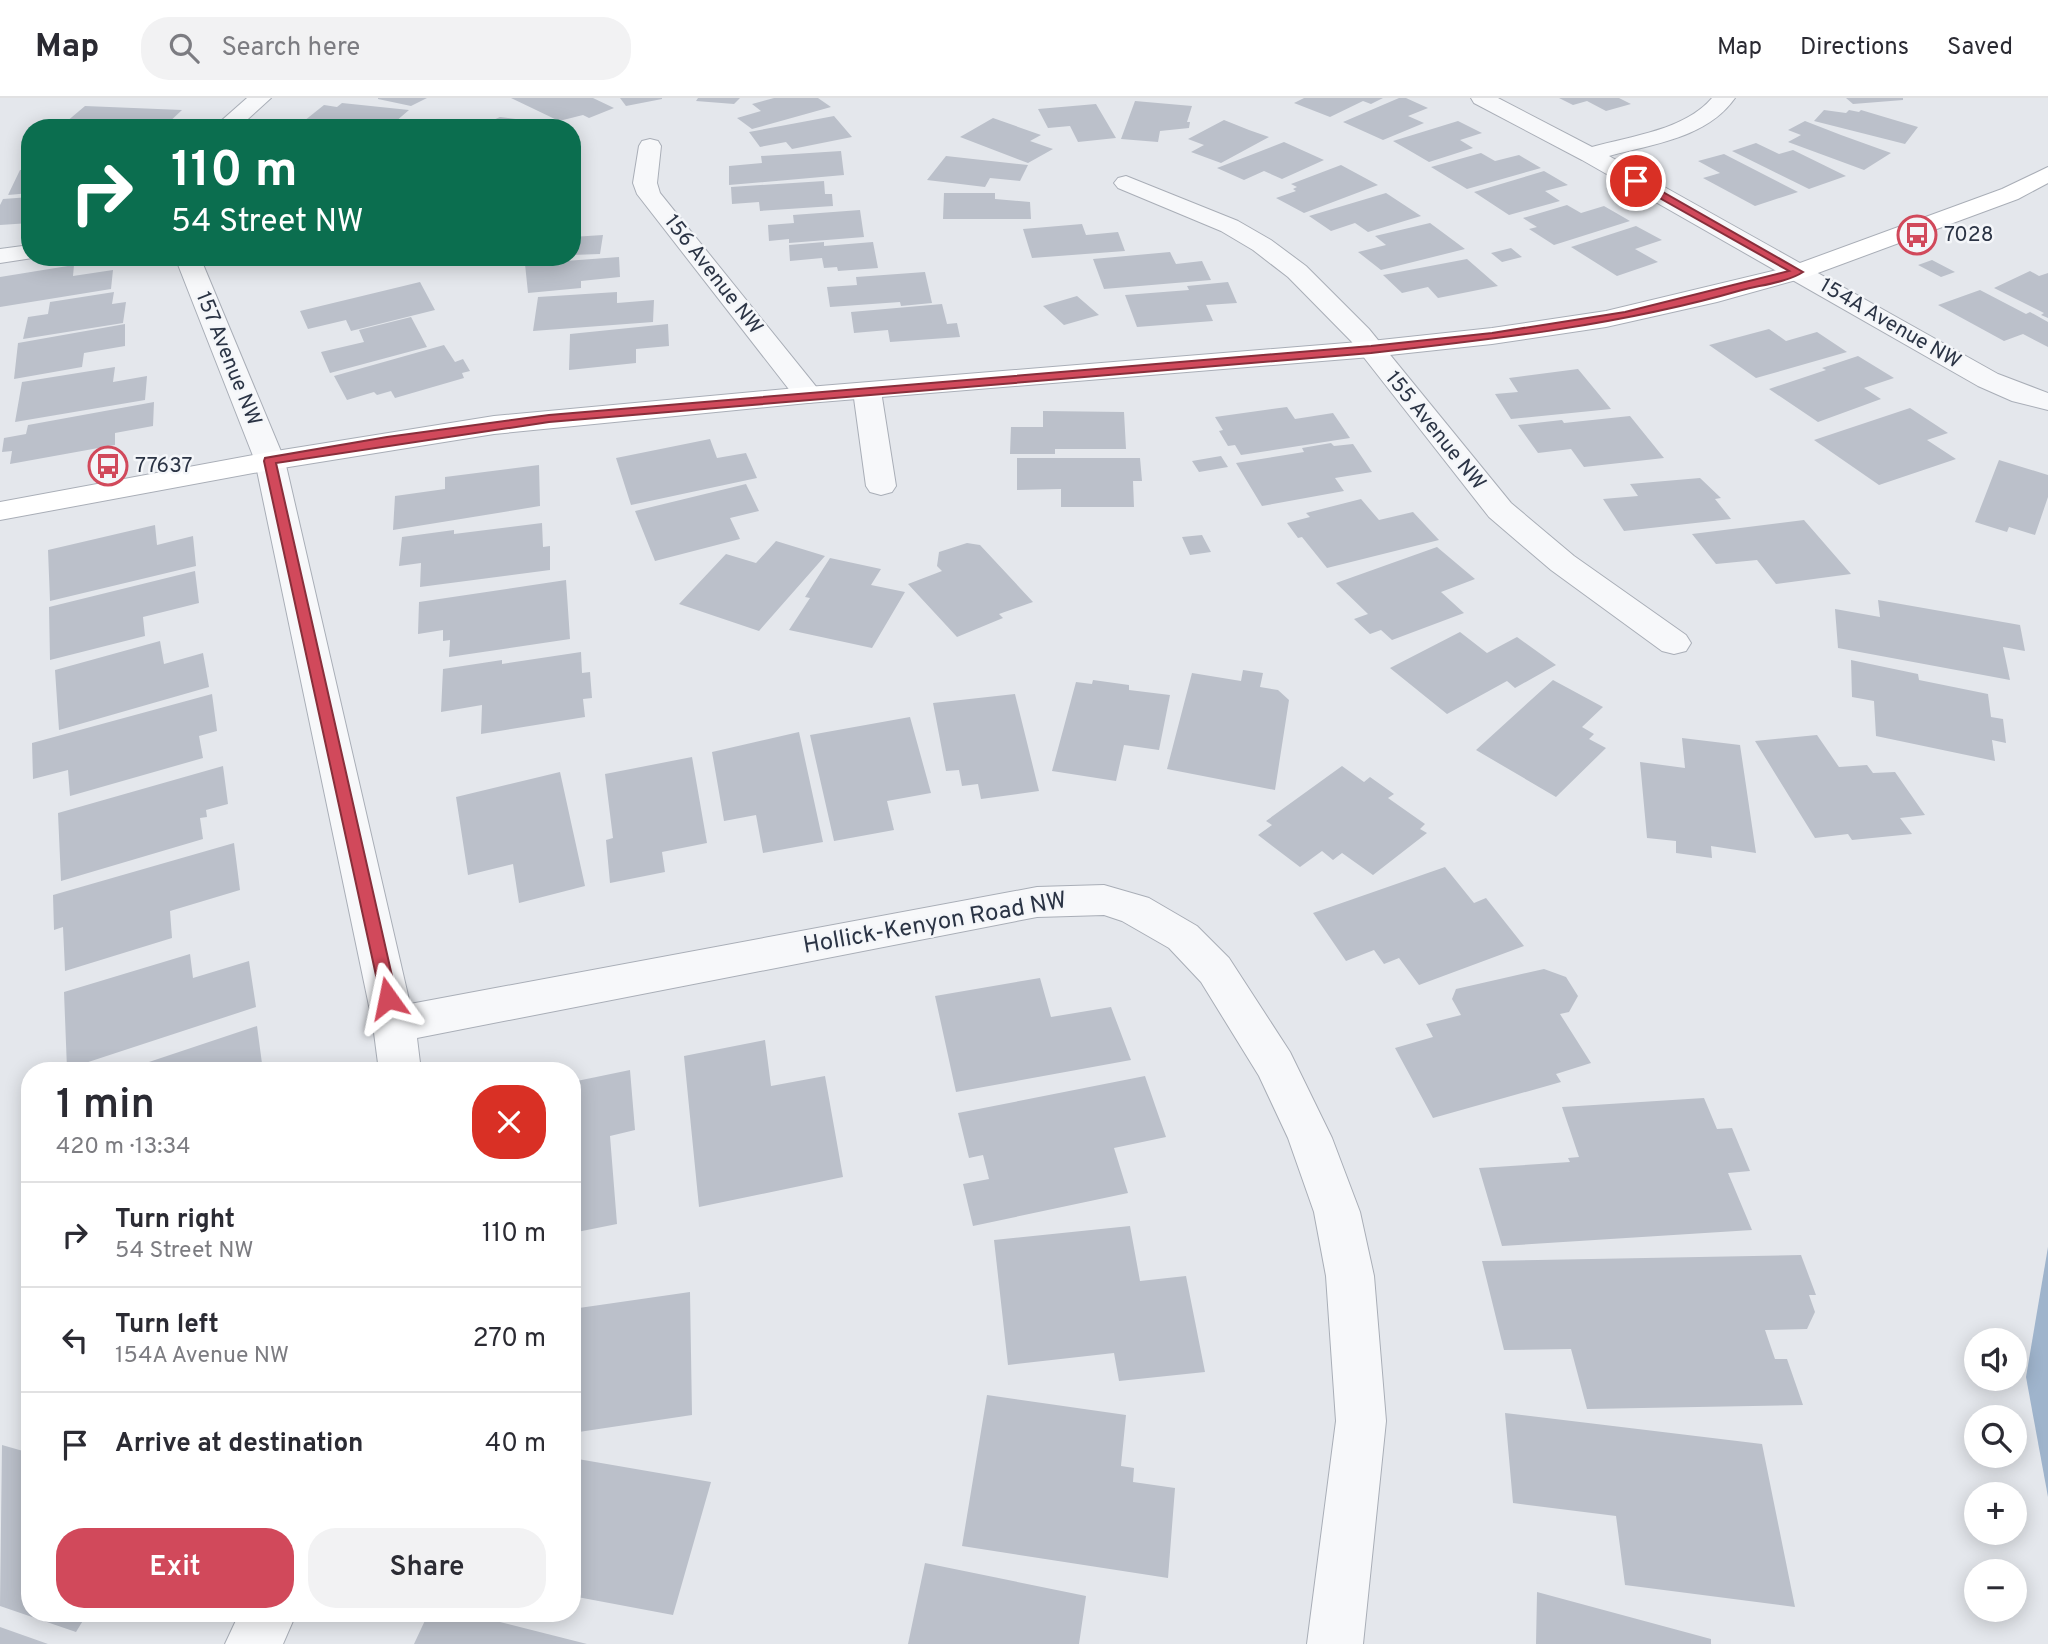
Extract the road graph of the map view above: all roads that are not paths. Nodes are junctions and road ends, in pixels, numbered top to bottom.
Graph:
1 (260, 98) edge
2 (1482, 98) edge
3 (1724, 98) edge
4 (235, 119) edge
5 (650, 146) dead end
6 (1590, 155) junction
7 (2048, 174) edge
8 (1126, 183) dead end
9 (21, 254) edge
10 (0, 257) edge
11 (191, 266) edge
12 (1798, 272) junction
13 (1371, 349) junction
14 (867, 391) junction
15 (808, 395) junction
16 (2047, 402) edge
17 (270, 461) junction
18 (881, 486) dead end
19 (0, 511) edge
20 (1674, 643) dead end
21 (394, 1025) junction
22 (399, 1062) edge
23 (265, 1622) edge
24 (253, 1644) edge
25 (1335, 1644) edge

1 - 4 street
2 - 6 street, 154A Avenue NW
3 - 6 street
5 - 15 street, 156 Avenue NW
6 - 12 street, 154A Avenue NW
7 - 12 street
8 - 13 street, 155 Avenue NW
9 - 10 street
11 - 17 street, 157 Avenue NW
12 - 13 street
12 - 16 street, 154A Avenue NW
13 - 14 street
13 - 20 street, 155 Avenue NW
14 - 15 street
14 - 18 street
15 - 17 street
17 - 19 street
17 - 21 street, 157 Avenue NW
21 - 22 street, 157 Avenue NW
21 - 25 street, Hollick-Kenyon Road NW
23 - 24 street

